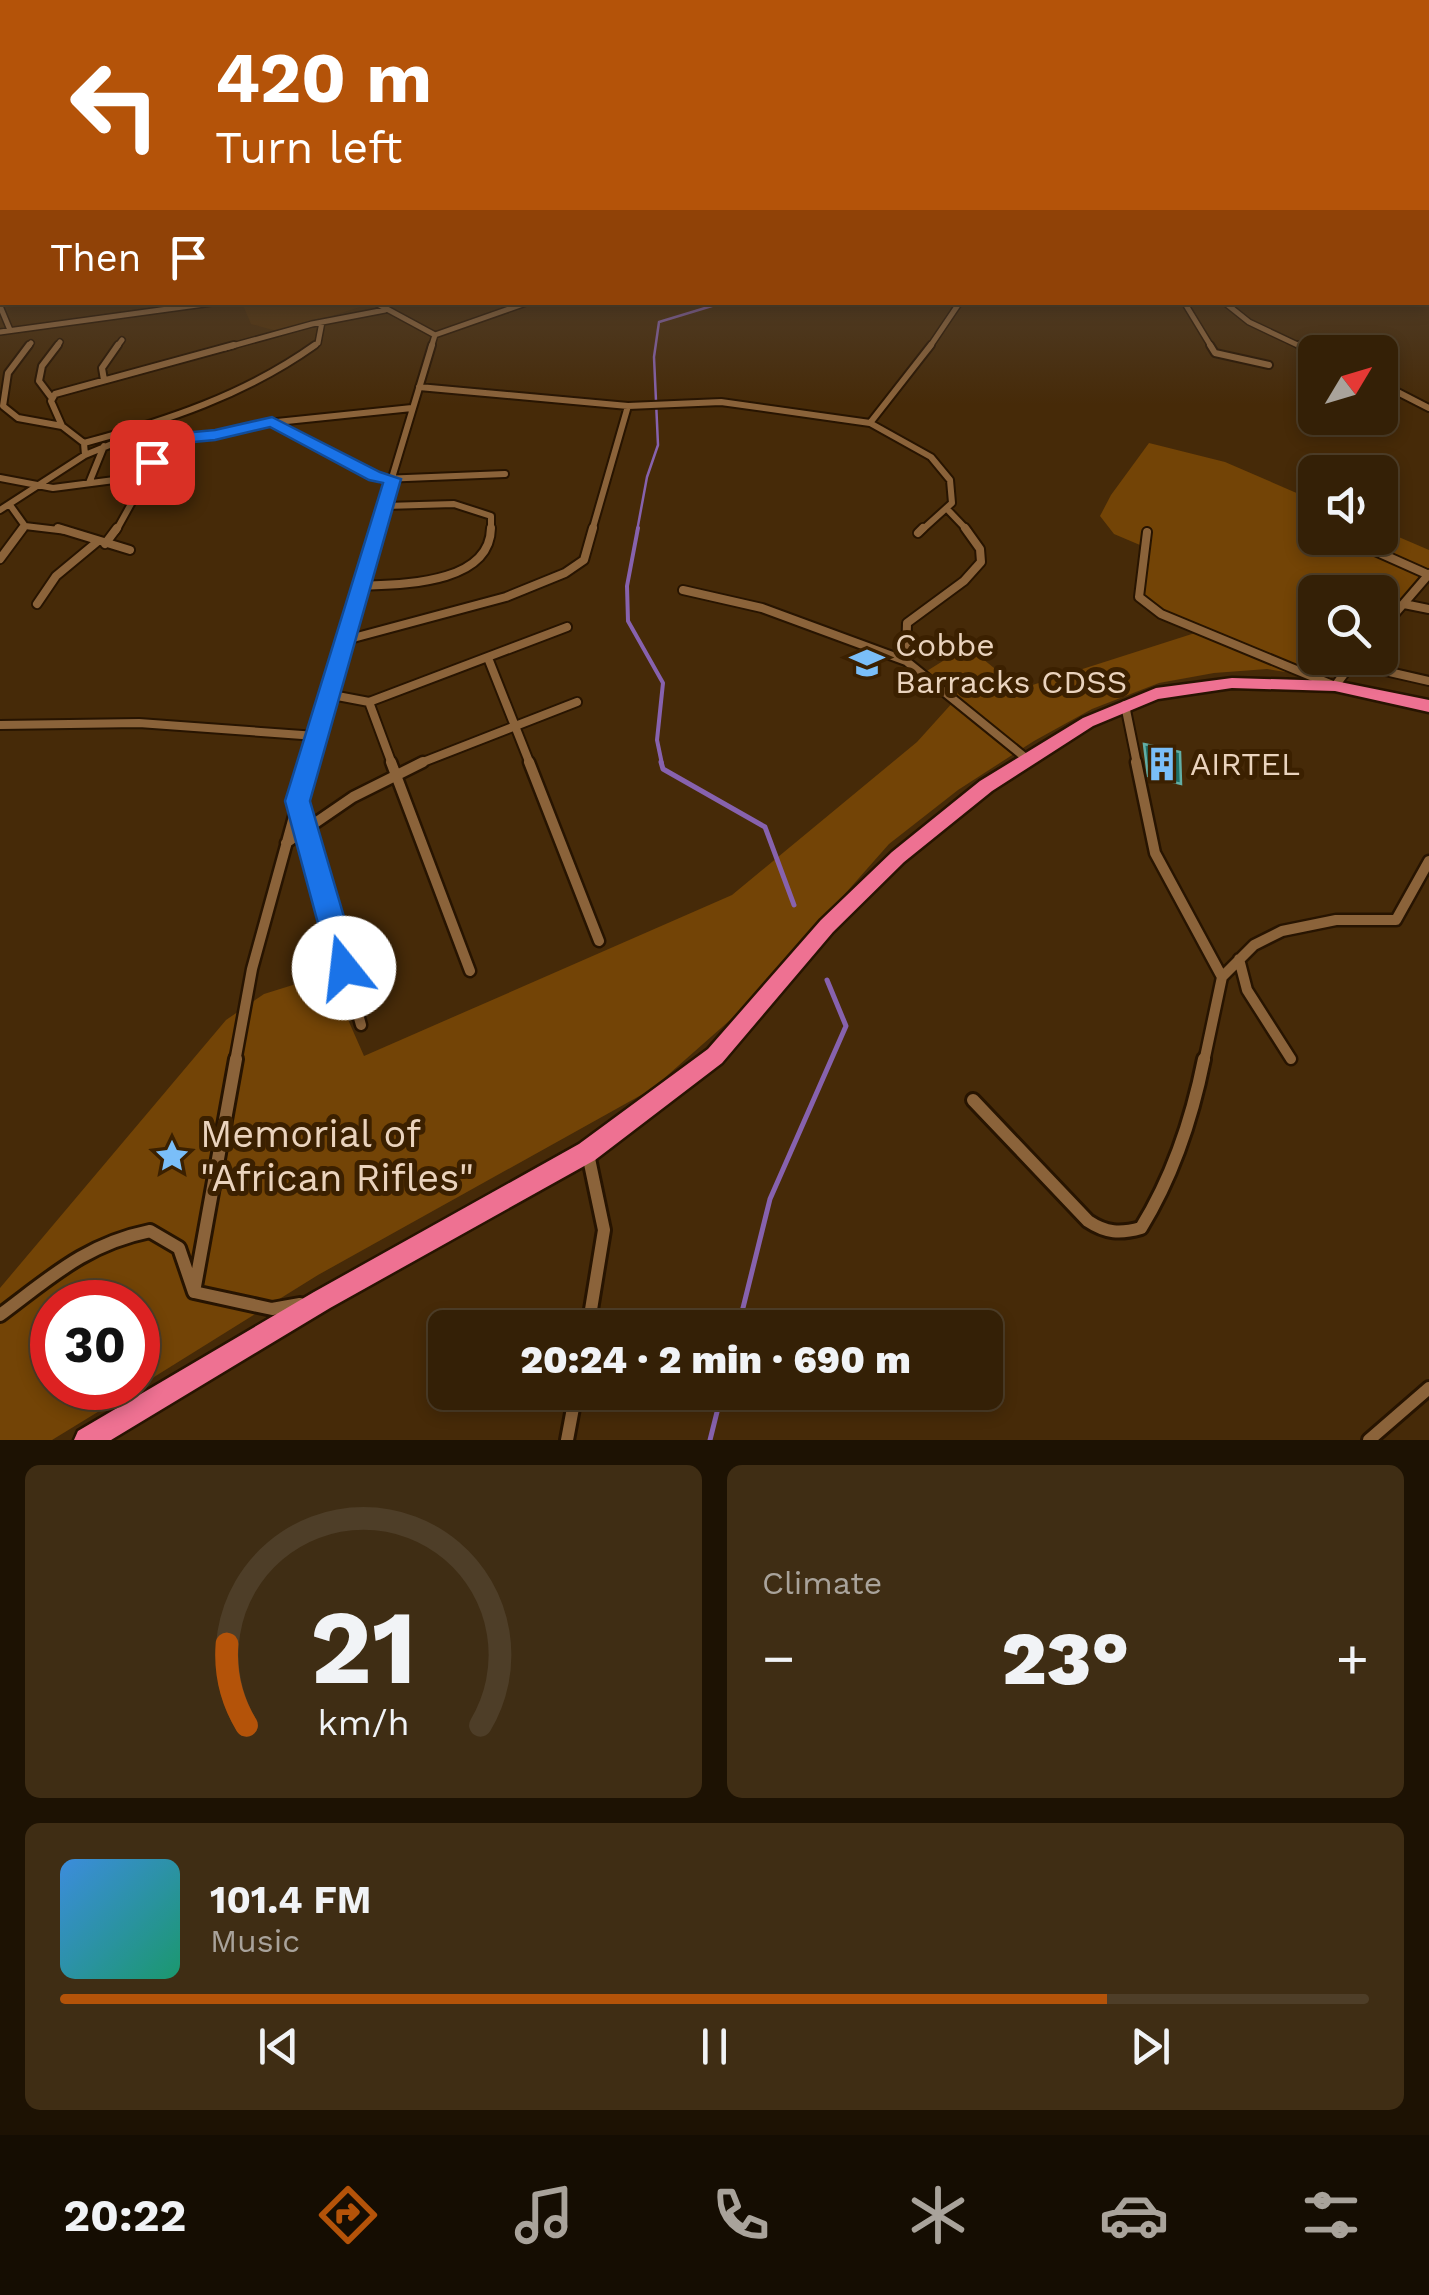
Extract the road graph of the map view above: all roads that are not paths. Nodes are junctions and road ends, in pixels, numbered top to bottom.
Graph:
1 (196, 305) edge
2 (378, 305) edge
3 (520, 305) edge
4 (958, 305) edge
5 (1186, 305) edge
6 (1228, 305) edge
7 (0, 306) edge
8 (385, 310) junction
9 (322, 322) junction
10 (10, 330) junction
11 (0, 332) edge
12 (435, 335) junction
13 (122, 340) dead end
14 (60, 342) dead end
15 (31, 343) dead end
16 (1298, 345) edge
17 (1269, 366) dead end
18 (104, 380) junction
19 (420, 387) junction
20 (1398, 393) edge
21 (50, 398) junction
22 (628, 406) junction
23 (412, 408) junction
24 (1429, 408) edge
25 (272, 422) junction
26 (870, 423) junction
27 (62, 426) junction
28 (116, 434) junction
29 (167, 439) junction
30 (84, 443) junction
31 (108, 445) junction
32 (85, 454) junction
33 (506, 474) dead end
34 (145, 476) junction
35 (0, 478) edge
36 (392, 479) junction
37 (88, 483) junction
38 (45, 484) junction
39 (10, 505) junction
40 (384, 506) junction
41 (0, 510) edge
42 (948, 510) junction
43 (26, 526) junction
44 (1148, 532) dead end
45 (918, 534) dead end
46 (101, 543) junction
47 (130, 550) dead end
48 (1385, 555) edge
49 (0, 559) edge
50 (1429, 574) edge
51 (360, 586) junction
52 (683, 590) dead end
53 (37, 604) dead end
54 (1404, 604) junction
55 (1429, 608) edge
56 (1398, 611) edge
57 (567, 626) dead end
58 (342, 642) junction
59 (488, 658) junction
60 (906, 661) junction
61 (1398, 672) edge
62 (1343, 675) edge
63 (1429, 681) edge
64 (1335, 686) junction
65 (328, 694) junction
66 (369, 702) junction
67 (577, 702) dead end
68 (1124, 704) junction
69 (1429, 706) edge
70 (515, 724) junction
71 (0, 725) edge
72 (316, 736) junction
73 (1027, 759) junction
74 (395, 773) junction
75 (298, 801) junction
76 (306, 828) junction
77 (284, 844) junction
78 (1429, 862) edge
79 (598, 941) dead end
80 (1239, 959) junction
81 (470, 971) dead end
82 (1223, 975) junction
83 (1245, 984) junction
84 (361, 1025) dead end
85 (1291, 1059) dead end
86 (973, 1100) dead end
87 (587, 1152) junction
88 (194, 1292) junction
89 (322, 1300) junction
90 (591, 1310) edge
91 (0, 1316) edge
92 (1429, 1388) edge
93 (573, 1410) edge
94 (87, 1440) edge
95 (567, 1440) edge
96 (1368, 1440) edge

1 - 10 street
2 - 8 street
3 - 12 street
4 - 26 street
5 - 17 street
6 - 16 street
7 - 10 street
8 - 9 street
8 - 12 street
9 - 18 street
9 - 28 street
10 - 11 street
12 - 19 street
13 - 18 street
14 - 21 street
15 - 27 street
18 - 21 street
19 - 22 street
19 - 23 street
20 - 24 street
21 - 27 street
22 - 26 street
22 - 58 street
23 - 25 street
23 - 36 street
25 - 29 street
25 - 36 street
26 - 42 street
27 - 30 street
28 - 30 street
28 - 31 street
29 - 31 street
29 - 34 street
30 - 32 street
31 - 32 street
31 - 37 street
32 - 38 street
33 - 36 street
34 - 37 street
34 - 46 street
35 - 38 street
36 - 40 street
37 - 38 street
38 - 39 street
39 - 41 street
39 - 43 street
40 - 51 street
40 - 51 street
42 - 45 street
42 - 60 street
43 - 46 street
43 - 49 street
44 - 64 street
46 - 47 street
46 - 53 street
48 - 50 street
50 - 54 street
51 - 58 street
52 - 60 street
54 - 55 street
54 - 56 street
57 - 59 street
58 - 65 street
59 - 66 street
59 - 70 street
60 - 73 street
61 - 63 street
62 - 64 street
64 - 68 highway
64 - 69 highway
65 - 66 street
65 - 72 street
66 - 74 street
67 - 70 street
68 - 73 highway
68 - 82 street
70 - 74 street
70 - 79 street
71 - 72 street
72 - 75 street
73 - 87 highway
74 - 76 street
74 - 81 street
75 - 76 street
75 - 77 street
76 - 77 street
76 - 84 street
77 - 88 street
78 - 80 street
80 - 82 street
80 - 83 street
82 - 83 street
82 - 86 street
83 - 85 street
87 - 89 highway
87 - 90 street
88 - 89 street
88 - 91 street
89 - 94 highway
92 - 96 street
93 - 95 street

